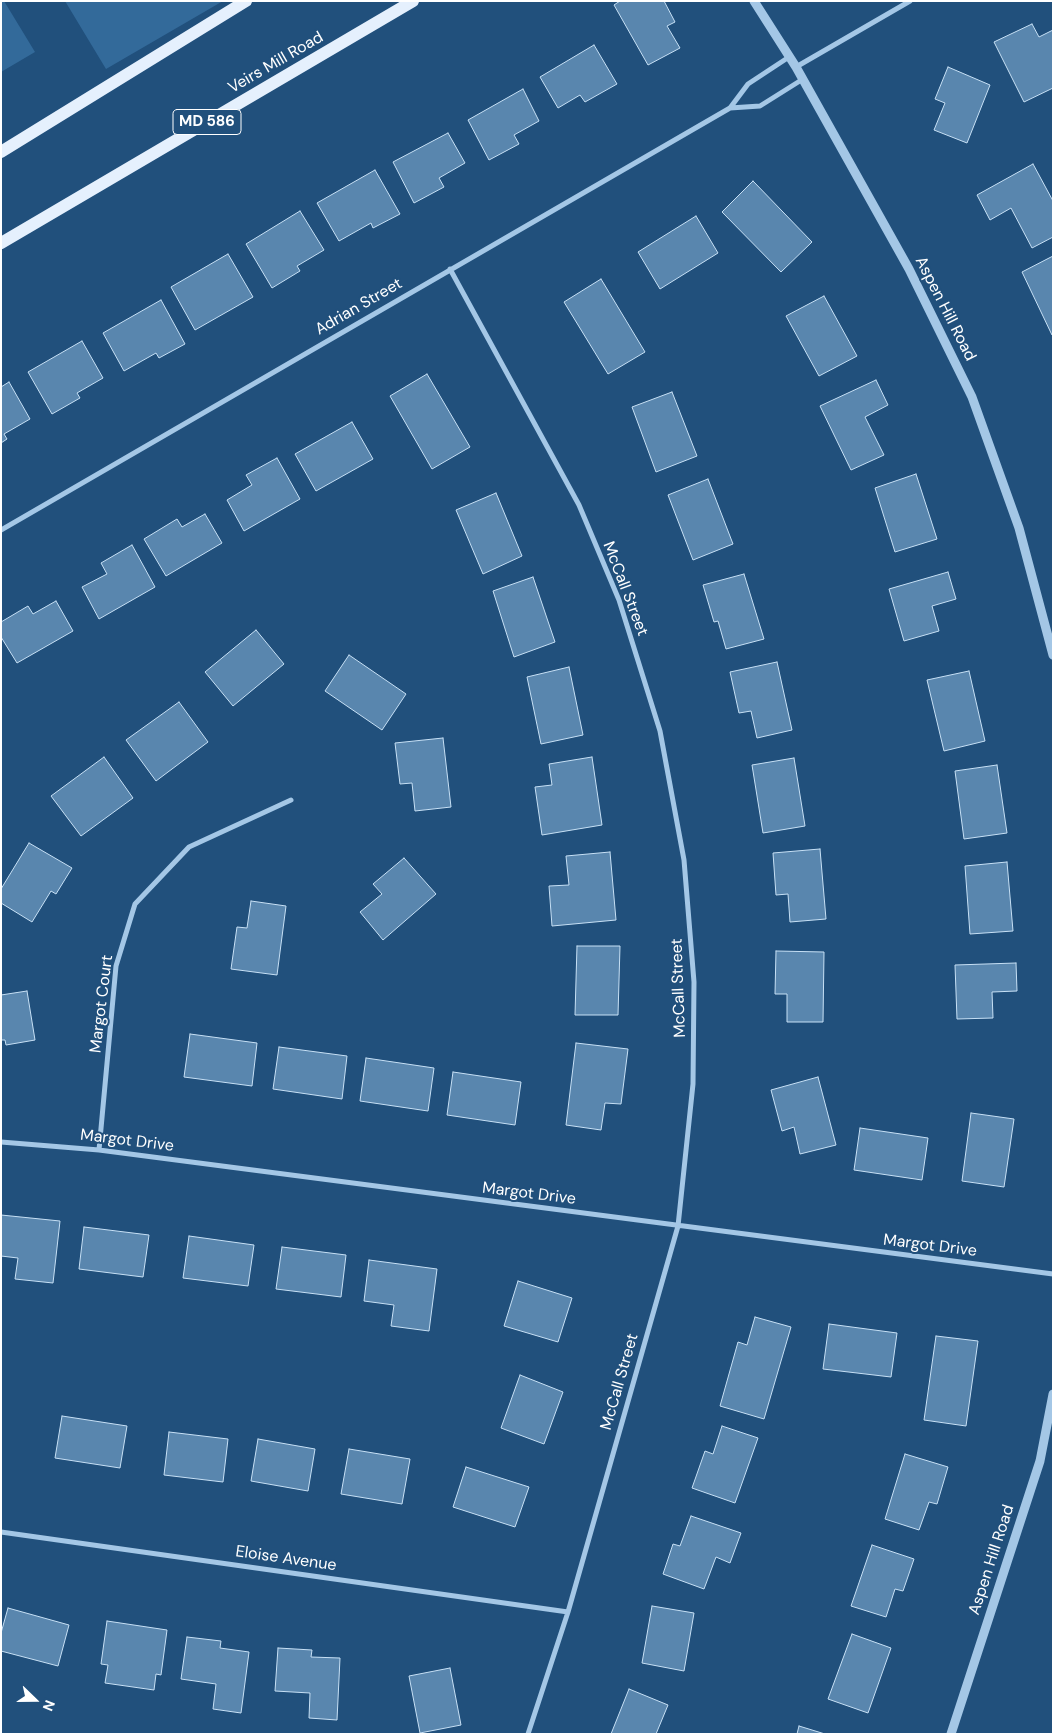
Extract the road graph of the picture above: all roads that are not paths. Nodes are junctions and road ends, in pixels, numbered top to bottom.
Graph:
1 (246, 1) edge
2 (413, 1) edge
3 (754, 1) edge
4 (910, 1) edge
5 (789, 57) junction
6 (796, 66) junction
7 (803, 79) junction
8 (730, 108) junction
9 (1, 152) edge
10 (1, 244) edge
11 (450, 269) junction
12 (1, 530) edge
13 (1053, 655) edge
14 (291, 800) dead end
15 (1, 1142) edge
16 (99, 1150) junction
17 (678, 1226) junction
18 (1053, 1274) edge
19 (1053, 1394) edge
20 (1, 1532) edge
21 (568, 1612) junction
22 (528, 1734) edge
23 (951, 1734) edge

1 - 9 main road
2 - 10 main road, Veirs Mill Road / MD 586
3 - 5 street, Aspen Hill Road
4 - 6 street
5 - 6 street, Aspen Hill Road
5 - 8 street, Adrian Street
6 - 7 street, Aspen Hill Road
7 - 8 street, Adrian Street
7 - 13 street, Aspen Hill Road
8 - 11 street, Adrian Street
11 - 12 street, Adrian Street
11 - 17 street, McCall Street
14 - 16 street, Margot Court
15 - 16 street, Margot Drive
16 - 17 street, Margot Drive
17 - 18 street, Margot Drive
17 - 21 street, McCall Street
19 - 23 street, Aspen Hill Road
20 - 21 street, Eloise Avenue
21 - 22 street, McCall Street

